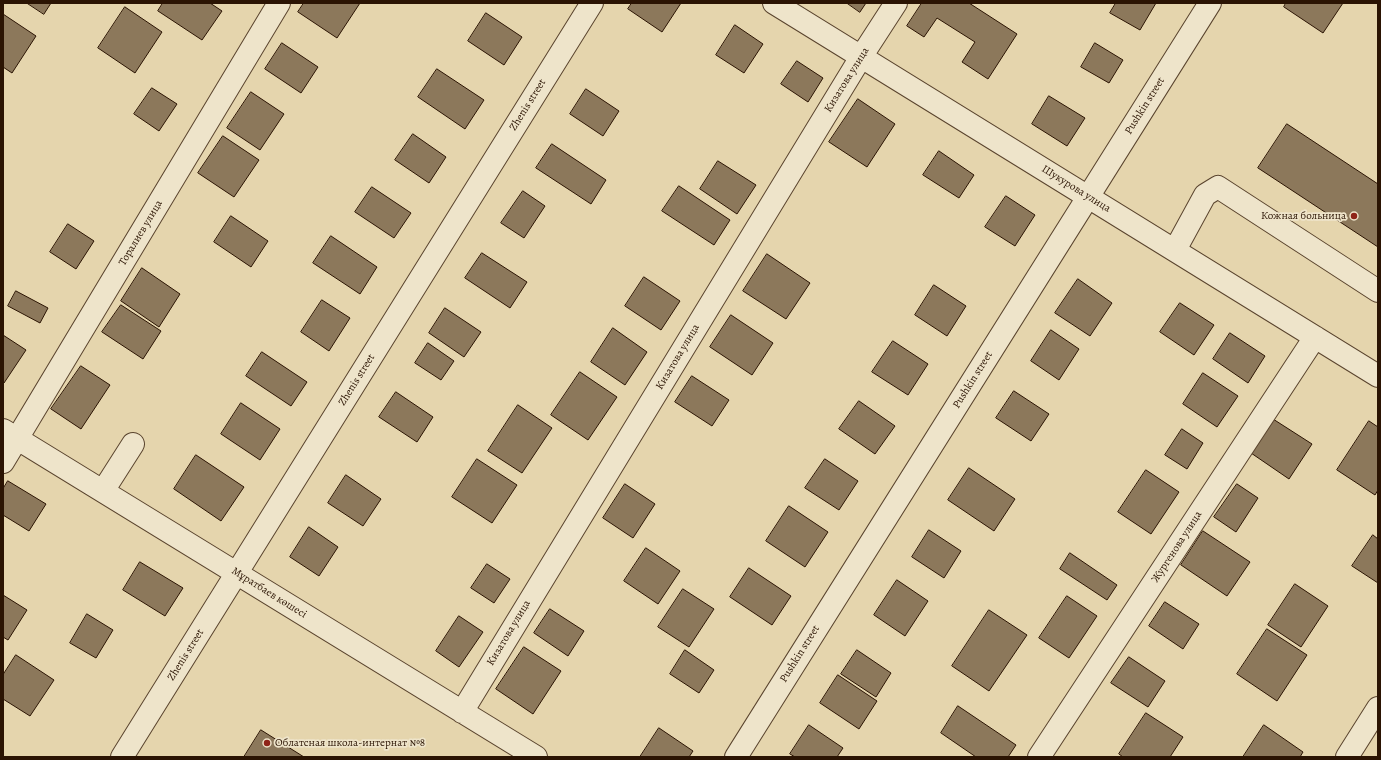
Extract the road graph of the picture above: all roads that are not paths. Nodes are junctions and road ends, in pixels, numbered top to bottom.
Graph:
1 (279, 3) edge
2 (592, 3) edge
3 (774, 3) edge
4 (896, 3) edge
5 (1210, 3) edge
6 (861, 57) junction
7 (1088, 197) junction
8 (1175, 250) junction
9 (1378, 291) edge
10 (1315, 337) junction
11 (1378, 376) edge
12 (10, 435) edge
13 (133, 444) dead end
14 (3, 462) edge
15 (103, 491) junction
16 (236, 573) junction
17 (1378, 708) edge
18 (462, 712) junction
19 (122, 757) edge
20 (536, 757) edge
21 (736, 757) edge
22 (1039, 757) edge
23 (1347, 757) edge

1 - 12 street, Торалиев улица
2 - 16 street, Zhenis street
3 - 6 street, Шукурова улица
4 - 6 street, Кизатова улица
5 - 7 street, Pushkin street
6 - 7 street, Шукурова улица
6 - 18 street, Кизатова улица
7 - 8 street, Шукурова улица
7 - 21 street, Pushkin street
8 - 9 street
8 - 10 street, Шукурова улица
10 - 11 street, Шукурова улица
10 - 22 street, Жургенова улица
12 - 14 street, Торалиев улица
12 - 15 street, Мұратбаев көшесі
13 - 15 street
15 - 16 street, Мұратбаев көшесі
16 - 18 street, Мұратбаев көшесі
16 - 19 street, Zhenis street
17 - 23 street
18 - 20 street, Мұратбаев көшесі

